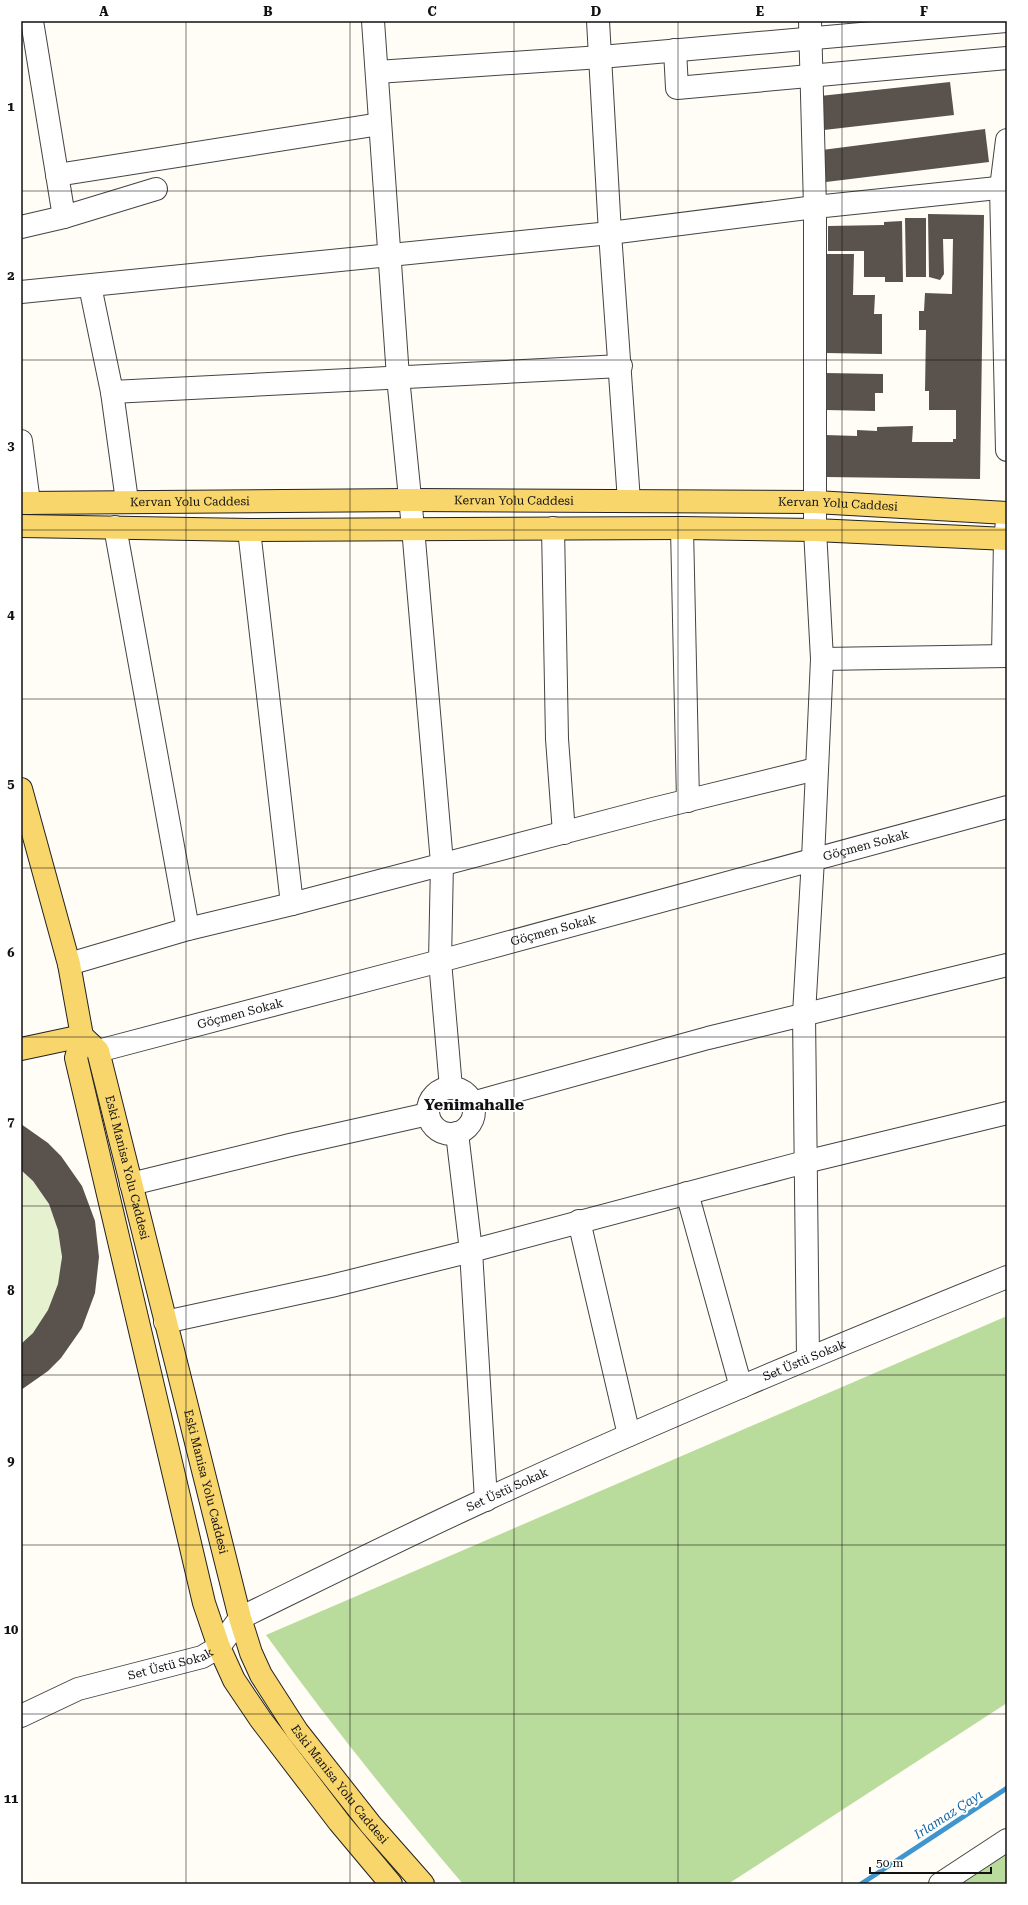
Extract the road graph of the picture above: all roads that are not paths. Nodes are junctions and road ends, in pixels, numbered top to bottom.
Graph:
1 (32, 21) edge
2 (373, 21) edge
3 (598, 21) edge
4 (1006, 21) edge
5 (810, 30) edge
6 (675, 50) junction
7 (601, 56) junction
8 (1007, 58) edge
9 (377, 72) junction
10 (811, 77) junction
11 (380, 124) junction
12 (1007, 140) edge
13 (57, 175) junction
14 (1004, 187) edge
15 (156, 189) dead end
16 (815, 207) junction
17 (64, 217) junction
18 (21, 227) edge
19 (610, 233) junction
20 (391, 256) junction
21 (90, 286) junction
22 (21, 292) edge
23 (621, 366) junction
24 (398, 378) junction
25 (112, 392) junction
26 (21, 442) edge
27 (1007, 450) edge
28 (410, 500) junction
29 (127, 501) junction
30 (629, 501) junction
31 (814, 502) junction
32 (25, 503) edge
33 (1007, 513) edge
34 (21, 526) edge
35 (115, 527) junction
36 (413, 528) junction
37 (554, 528) junction
38 (682, 528) junction
39 (249, 530) junction
40 (815, 530) junction
41 (1006, 533) edge
42 (1005, 656) edge
43 (822, 660) junction
44 (816, 769) junction
45 (21, 789) edge
46 (688, 801) junction
47 (1007, 807) edge
48 (564, 833) junction
49 (813, 859) junction
50 (442, 863) junction
51 (292, 904) junction
52 (188, 929) junction
53 (440, 961) junction
54 (69, 964) junction
55 (1007, 965) edge
56 (804, 1014) junction
57 (82, 1036) junction
58 (21, 1049) edge
59 (98, 1051) junction
60 (451, 1088) junction
61 (472, 1103) junction
62 (1007, 1113) edge
63 (428, 1114) junction
64 (457, 1133) junction
65 (805, 1162) junction
66 (132, 1184) junction
67 (687, 1193) junction
68 (579, 1221) junction
69 (471, 1251) junction
70 (1007, 1277) edge
71 (165, 1322) junction
72 (808, 1358) junction
73 (741, 1387) junction
74 (629, 1435) junction
75 (486, 1500) junction
76 (240, 1618) junction
77 (218, 1647) junction
78 (21, 1716) edge
79 (1007, 1840) edge
80 (391, 1884) edge
81 (423, 1884) edge
82 (940, 1884) edge

1 - 13 street
2 - 9 street
3 - 7 street
4 - 5 street
5 - 6 street
5 - 10 street
6 - 7 street
6 - 10 street
7 - 9 street
7 - 19 street
8 - 10 street
9 - 11 street
10 - 16 street
11 - 13 street
11 - 20 street
12 - 14 street
13 - 17 street
14 - 16 street
14 - 27 street
15 - 17 street
16 - 19 street
16 - 31 street
17 - 18 street
19 - 20 street
19 - 23 street
20 - 21 street
20 - 24 street
21 - 22 street
21 - 25 street
23 - 24 street
23 - 30 street
24 - 25 street
24 - 28 street
25 - 29 street
26 - 32 street
28 - 29 main road, Kervan Yolu Caddesi
28 - 30 main road, Kervan Yolu Caddesi
28 - 36 street
29 - 32 main road, Kervan Yolu Caddesi
30 - 31 main road, Kervan Yolu Caddesi
31 - 33 main road, Kervan Yolu Caddesi
31 - 40 street
34 - 35 main road
35 - 39 main road
35 - 52 street
36 - 37 main road
36 - 39 main road
36 - 50 street
37 - 38 main road
37 - 48 street
38 - 40 main road
38 - 46 street
39 - 51 street
40 - 41 main road
40 - 43 street
41 - 42 street
42 - 43 street
43 - 44 street
44 - 46 street
44 - 49 street
45 - 54 main road, Eski Manisa Yolu Caddesi
46 - 48 street
47 - 49 street, Göçmen Sokak
48 - 50 street
49 - 53 street, Göçmen Sokak
49 - 56 street
50 - 51 street
50 - 53 street
51 - 52 street
52 - 54 street
53 - 59 street, Göçmen Sokak
53 - 60 street
54 - 57 main road, Eski Manisa Yolu Caddesi
55 - 56 street
56 - 61 street
56 - 65 street
57 - 58 main road
57 - 59 main road
57 - 77 main road, Eski Manisa Yolu Caddesi
59 - 66 main road, Eski Manisa Yolu Caddesi
60 - 61 street
60 - 63 street
61 - 64 street
62 - 65 street
63 - 64 street
63 - 66 street
64 - 69 street
65 - 67 street
65 - 72 street
66 - 71 main road, Eski Manisa Yolu Caddesi
67 - 68 street
67 - 73 street
68 - 69 street
68 - 74 street
69 - 71 street
69 - 75 street
70 - 72 street, Set Üstü Sokak
71 - 76 main road, Eski Manisa Yolu Caddesi
72 - 73 street, Set Üstü Sokak
73 - 74 street, Set Üstü Sokak
74 - 75 street, Set Üstü Sokak
75 - 76 street, Set Üstü Sokak
76 - 77 street, Set Üstü Sokak
76 - 81 main road, Eski Manisa Yolu Caddesi
77 - 78 street, Set Üstü Sokak
77 - 80 main road, Eski Manisa Yolu Caddesi
79 - 82 street

